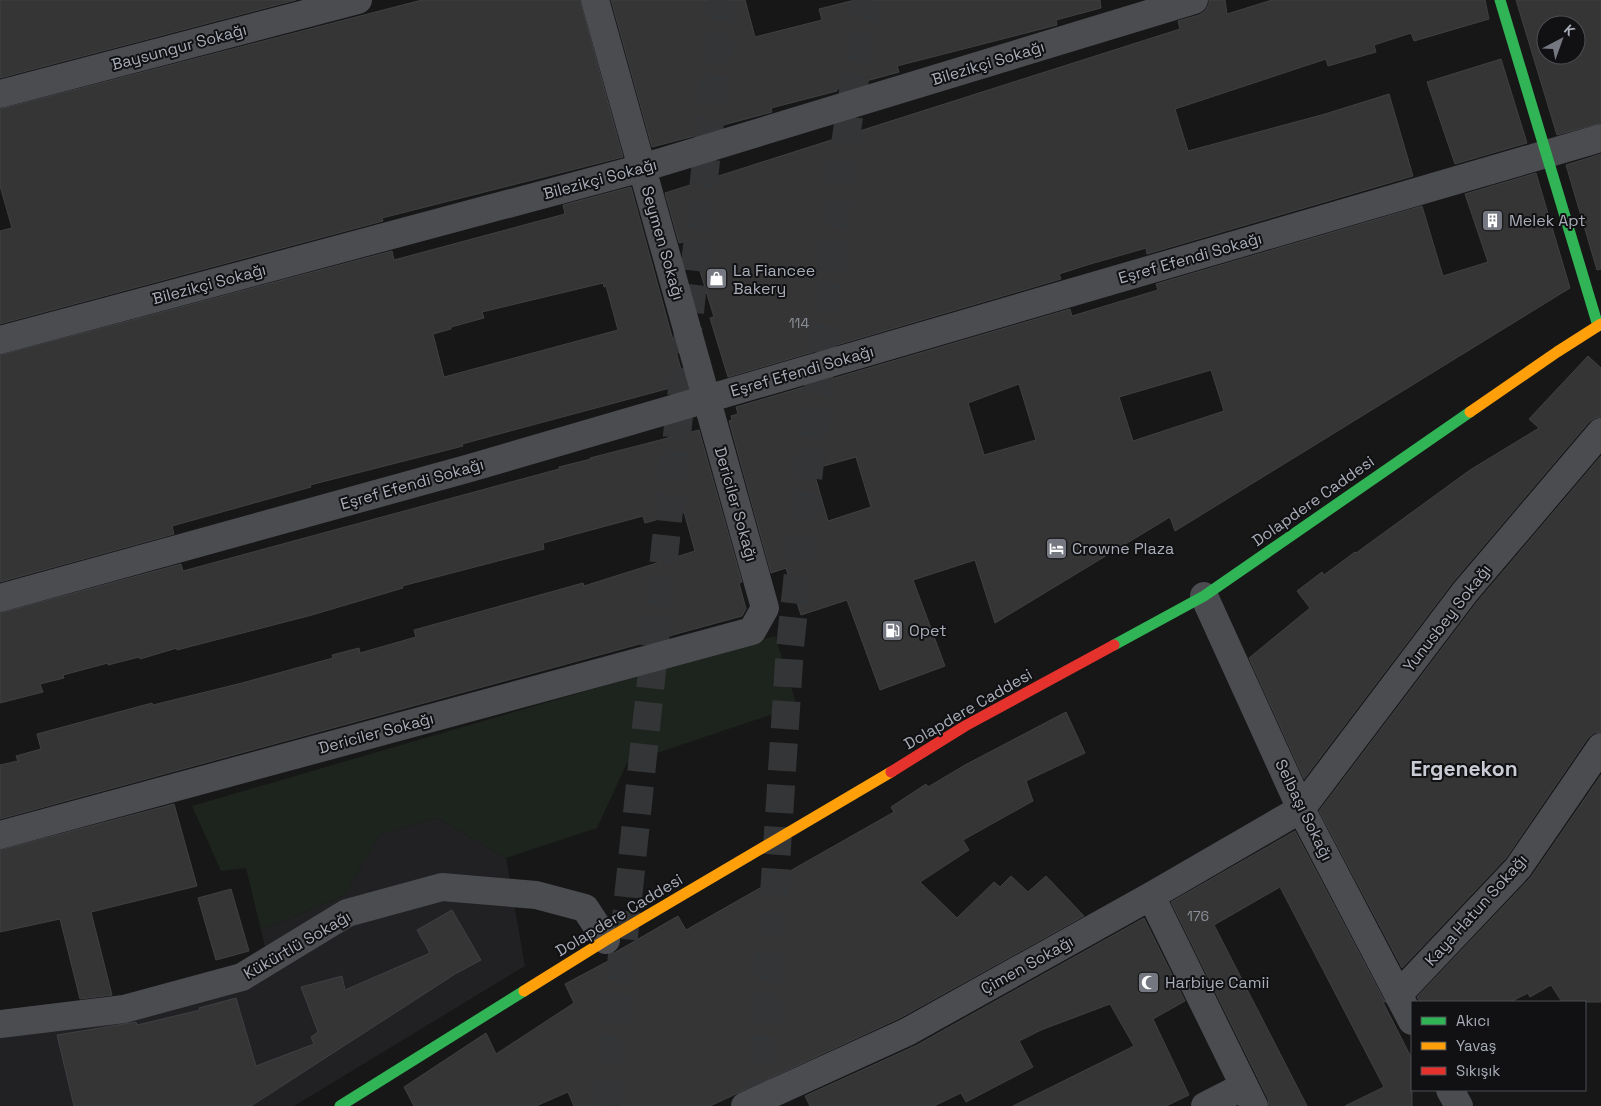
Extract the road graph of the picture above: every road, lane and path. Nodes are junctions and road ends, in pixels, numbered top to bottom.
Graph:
1 (358, 0) edge
2 (595, 0) edge
3 (1194, 0) edge
4 (1500, 0) edge
5 (0, 94) edge
6 (1601, 138) edge
7 (1546, 155) junction
8 (642, 168) junction
9 (1600, 325) edge
10 (0, 340) edge
11 (706, 399) junction
12 (1601, 432) edge
13 (1204, 596) junction
14 (0, 598) edge
15 (1601, 747) edge
16 (1301, 809) junction
17 (0, 835) edge
18 (1151, 896) junction
19 (606, 940) junction
20 (1398, 995) junction
21 (1411, 1019) edge
22 (0, 1024) edge
23 (1451, 1091) edge
24 (1249, 1096) edge
25 (786, 1098) edge
26 (340, 1106) edge
27 (745, 1106) edge
28 (1205, 1106) edge
29 (1459, 1106) edge

1 - 5 street, Baysungur Sokağı
2 - 8 street, Seymen Sokağı
3 - 8 street, Bilezikçi Sokağı
4 - 7 main road
6 - 7 street, Eşref Efendi Sokağı
7 - 9 main road
7 - 11 street, Eşref Efendi Sokağı
8 - 10 street, Bilezikçi Sokağı
8 - 11 street, Seymen Sokağı
9 - 13 main road, Dolapdere Caddesi
11 - 14 street, Eşref Efendi Sokağı
11 - 17 street, Dericiler Sokağı
12 - 16 street, Yunusbey Sokağı
13 - 16 street, Selbaşı Sokağı
13 - 19 main road, Dolapdere Caddesi
15 - 20 street, Kaya Hatun Sokağı
16 - 18 street, Çimen Sokağı
16 - 20 street, Selbaşı Sokağı
18 - 24 street
18 - 25 street, Çimen Sokağı
19 - 22 street, Kükürtlü Sokağı
19 - 26 main road, Dolapdere Caddesi
20 - 21 street, Selbaşı Sokağı
23 - 29 street
24 - 28 street
25 - 27 street, Çimen Sokağı

